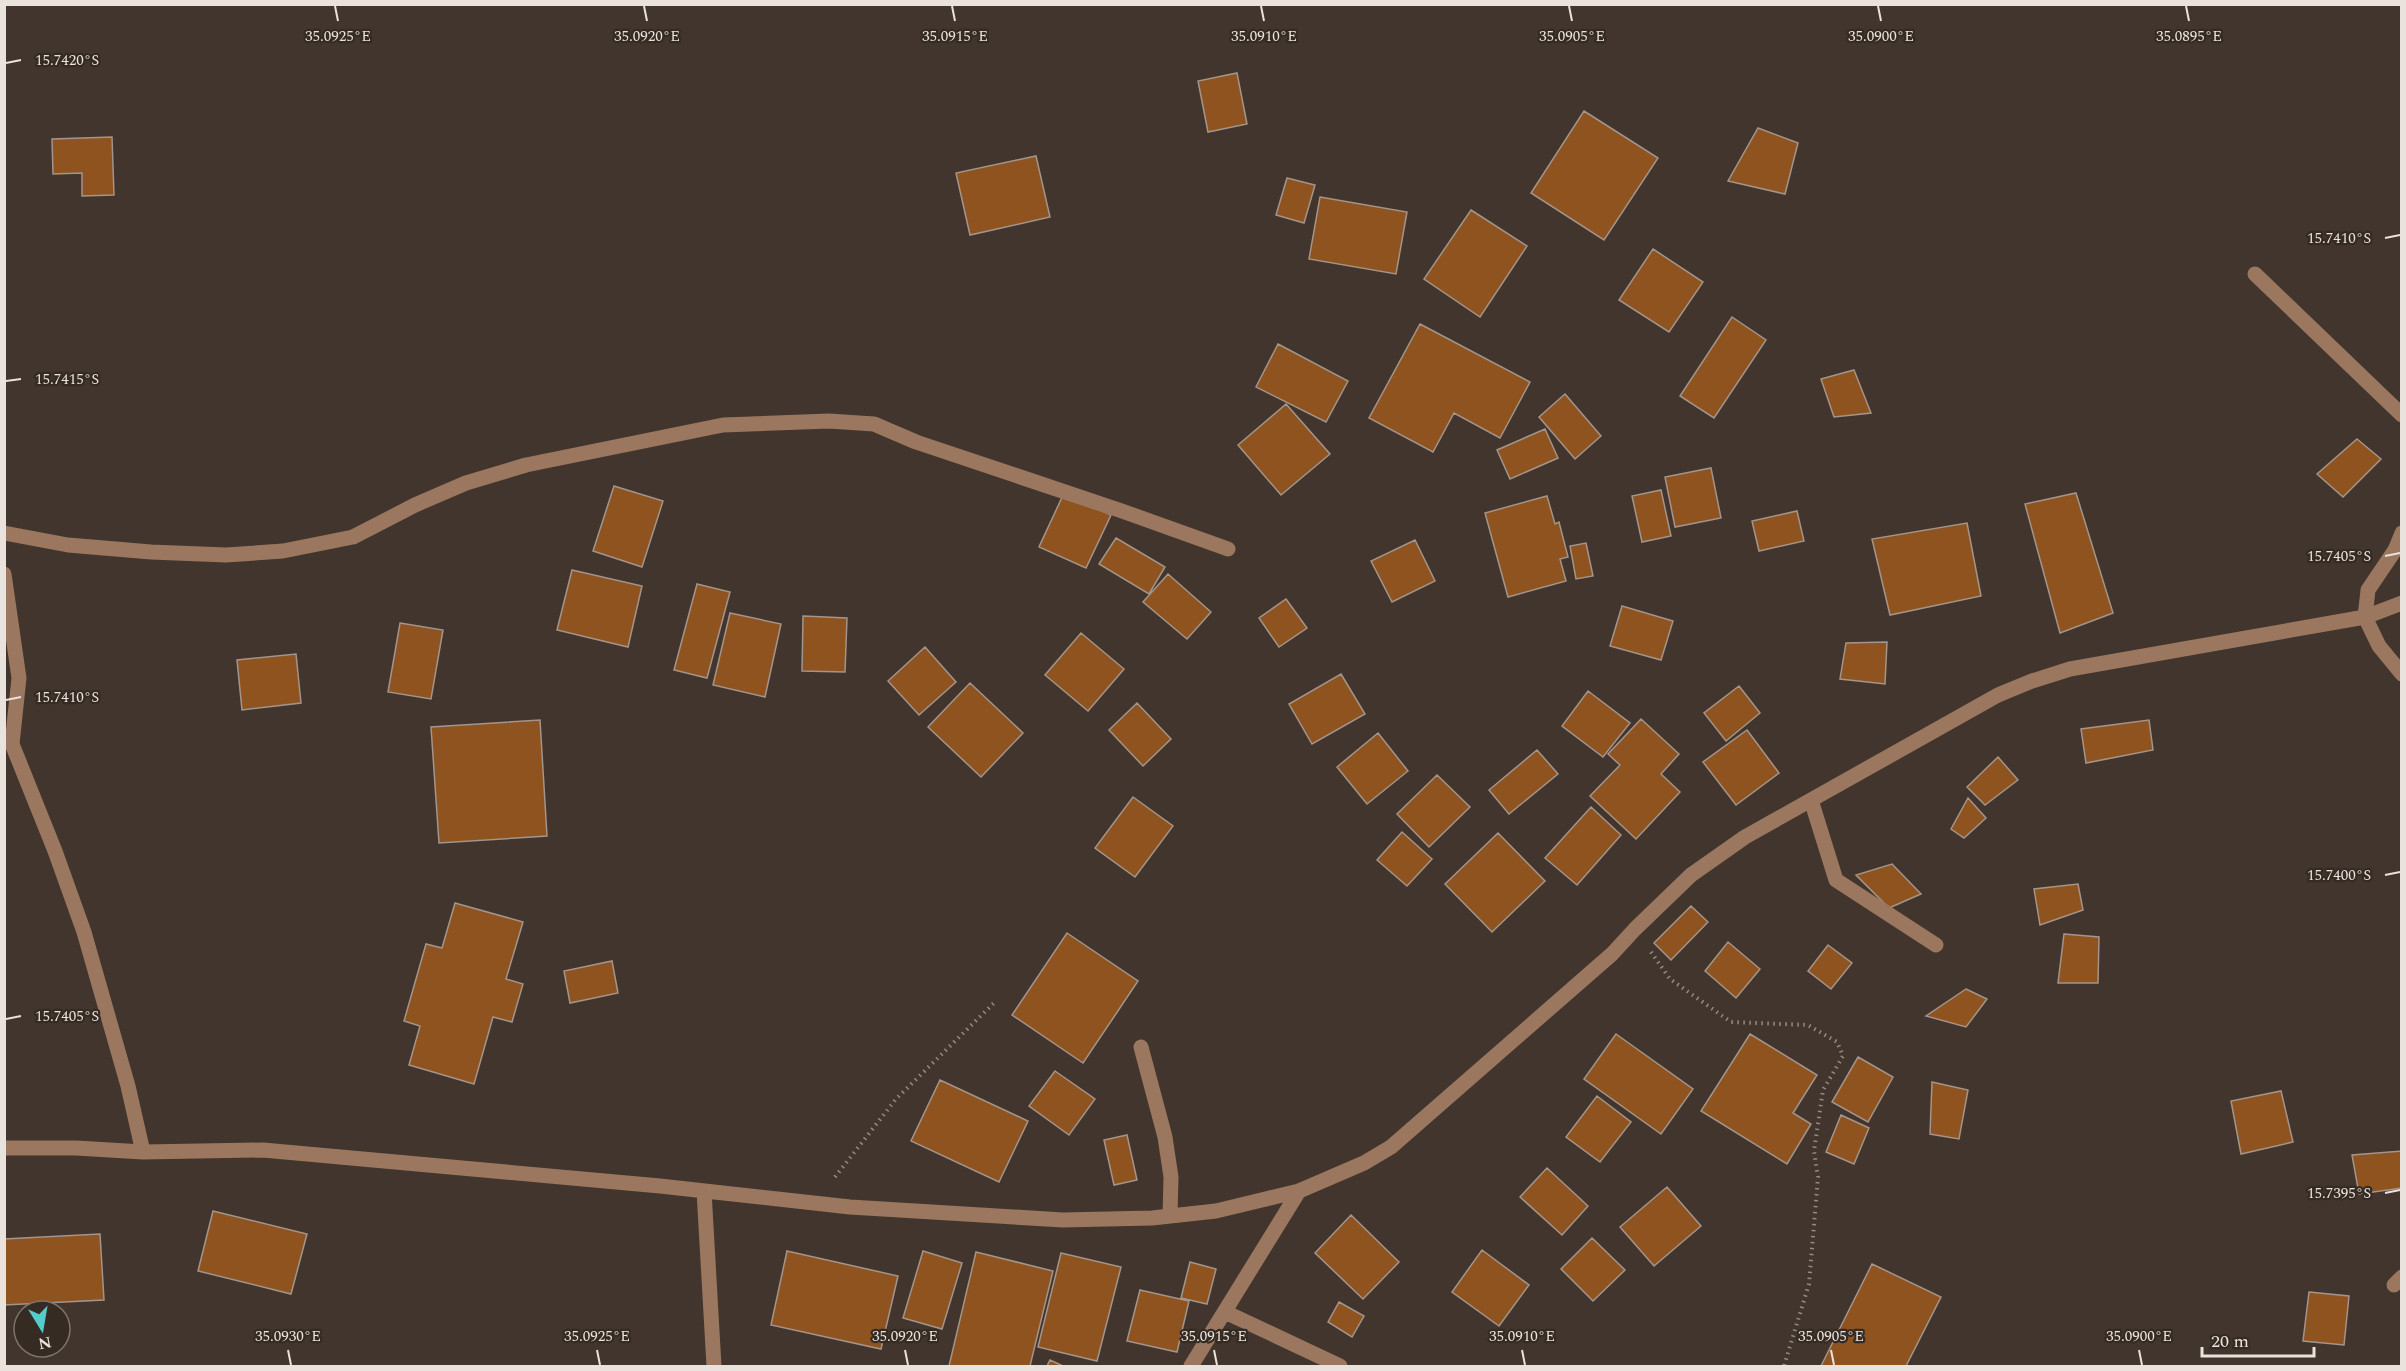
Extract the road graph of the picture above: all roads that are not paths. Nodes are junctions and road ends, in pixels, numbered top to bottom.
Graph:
1 (2255, 274) dead end
2 (2402, 415) edge
3 (4, 533) edge
4 (2402, 533) edge
5 (1228, 549) dead end
6 (4, 574) edge
7 (2402, 603) edge
8 (2365, 617) junction
9 (2402, 674) edge
10 (1811, 800) junction
11 (1936, 945) dead end
12 (1141, 1047) dead end
13 (4, 1148) edge
14 (143, 1152) junction
15 (704, 1191) junction
16 (1299, 1191) junction
17 (1170, 1216) junction
18 (1225, 1312) junction
19 (714, 1366) edge
20 (1191, 1366) edge
21 (1340, 1366) edge

1 - 2 street
3 - 5 street
4 - 8 street
6 - 14 street
7 - 8 street
8 - 9 street
8 - 10 street
10 - 11 street
10 - 16 street
12 - 17 street
13 - 14 street
14 - 15 street
15 - 17 street
15 - 19 street
16 - 17 street
16 - 18 street
18 - 20 street
18 - 21 street

